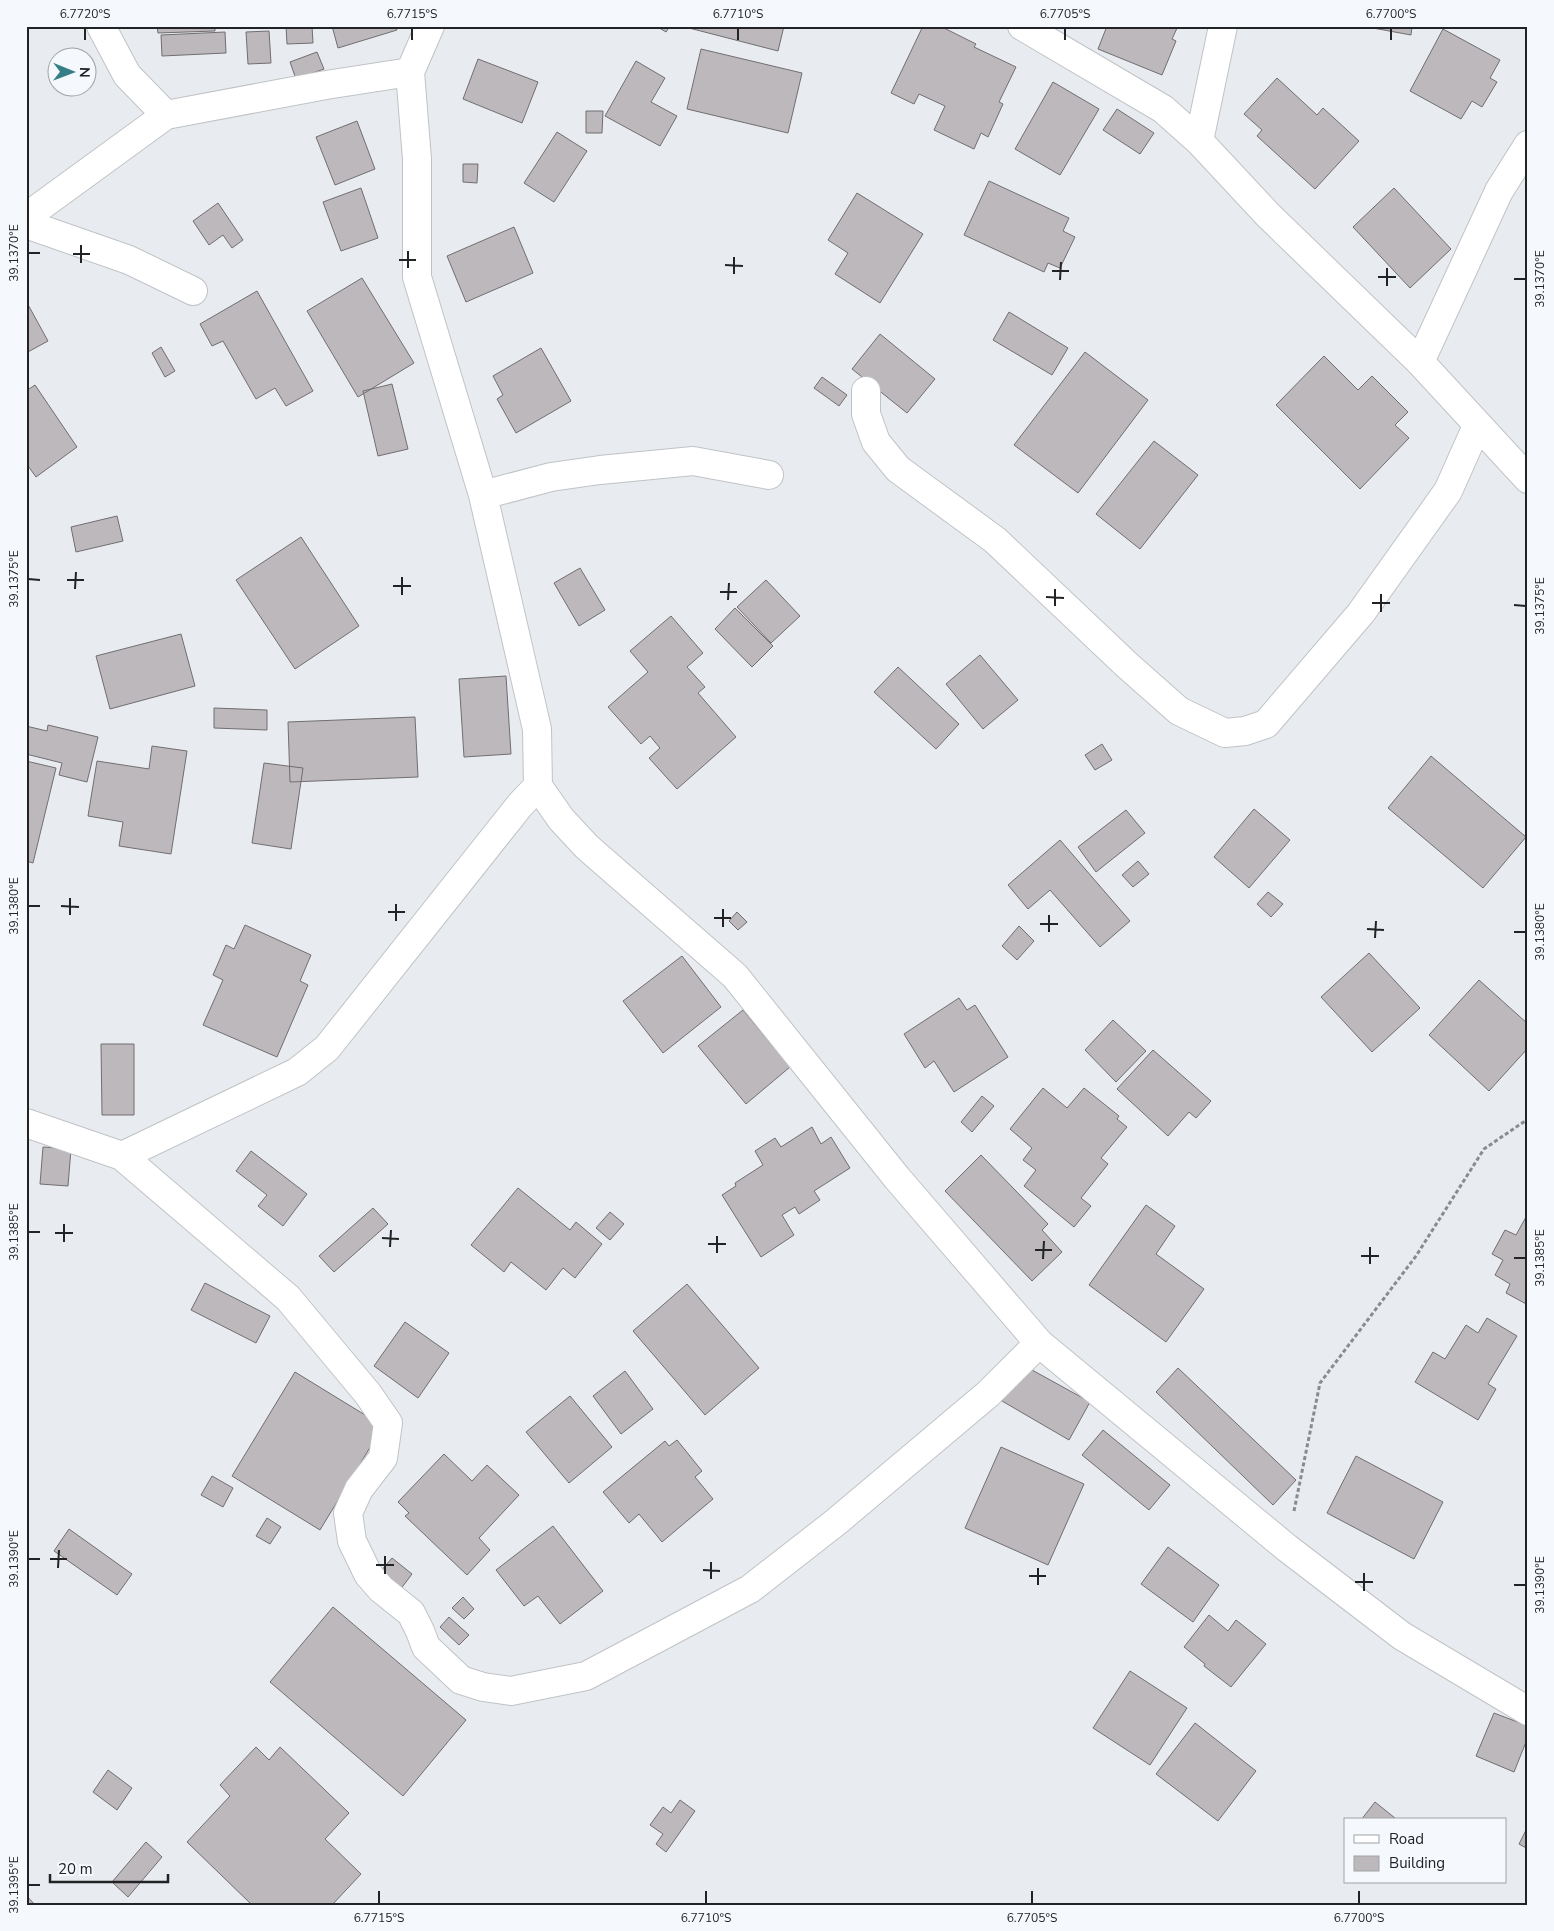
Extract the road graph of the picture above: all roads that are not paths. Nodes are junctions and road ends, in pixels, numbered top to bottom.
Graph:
1 (101, 26) edge
2 (430, 26) edge
3 (1022, 26) edge
4 (1223, 26) edge
5 (410, 72) junction
6 (166, 115) junction
7 (1199, 141) junction
8 (1528, 145) edge
9 (26, 217) edge
10 (26, 224) edge
11 (193, 291) dead end
12 (1420, 362) junction
13 (866, 391) dead end
14 (1477, 426) junction
15 (769, 475) dead end
16 (1528, 479) edge
17 (483, 495) junction
18 (538, 786) junction
19 (26, 1123) edge
20 (122, 1156) junction
21 (1038, 1343) junction
22 (1528, 1710) edge

1 - 6 street
2 - 5 street
3 - 7 street
4 - 7 street
5 - 6 street
5 - 17 street
6 - 9 street
7 - 12 street
8 - 12 street
10 - 11 street
12 - 14 street
13 - 14 street
14 - 16 street
15 - 17 street
17 - 18 street
18 - 20 street
18 - 21 street
19 - 20 street
20 - 21 street
21 - 22 street

